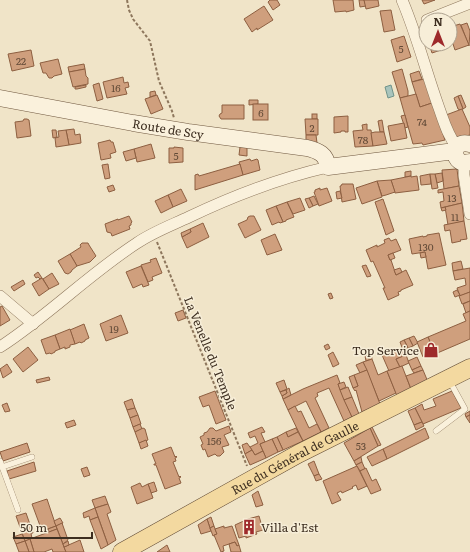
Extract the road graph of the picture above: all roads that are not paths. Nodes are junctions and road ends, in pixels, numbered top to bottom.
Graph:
1 (402, 0) edge
2 (470, 3) edge
3 (447, 12) edge
4 (418, 23) edge
5 (412, 26) junction
6 (0, 98) edge
7 (463, 154) edge
8 (328, 167) junction
9 (470, 214) edge
10 (0, 296) edge
11 (33, 324) junction
12 (0, 347) edge
13 (470, 368) edge
14 (449, 380) junction
15 (436, 431) dead end
16 (32, 457) dead end
17 (0, 461) edge
18 (2, 467) junction
19 (18, 510) dead end
20 (122, 552) edge

1 - 5 street
2 - 3 street
4 - 5 street
5 - 7 street
6 - 8 street, Route de Scy
7 - 8 street
7 - 9 street
8 - 11 street
10 - 11 street
11 - 12 street
13 - 14 main road, Rue du Général de Gaulle
14 - 15 lane
14 - 20 main road, Rue du Général de Gaulle
16 - 18 lane
17 - 18 lane
18 - 19 lane

